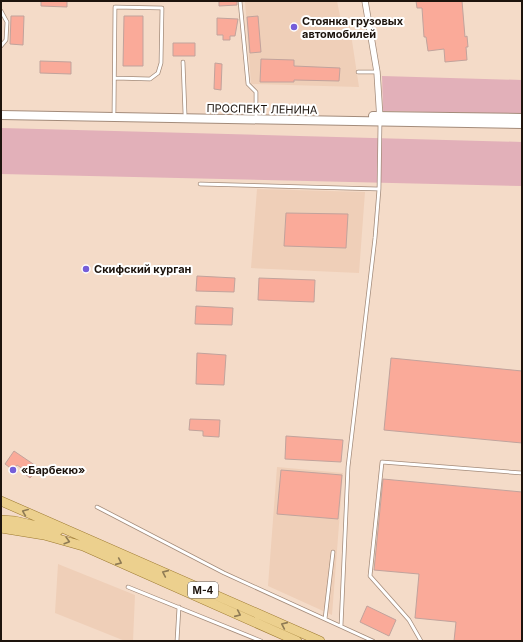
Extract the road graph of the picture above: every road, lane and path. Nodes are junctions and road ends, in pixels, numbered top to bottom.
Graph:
1 (240, 1) edge
2 (365, 1) edge
3 (1, 12) edge
4 (1, 46) edge
5 (183, 62) dead end
6 (358, 72) dead end
7 (377, 72) junction
8 (114, 78) junction
9 (1, 109) edge
10 (114, 112) junction
11 (1, 114) edge
12 (185, 114) junction
13 (256, 115) junction
14 (522, 118) edge
15 (380, 119) junction
16 (522, 124) edge
17 (200, 184) dead end
18 (379, 189) junction
19 (522, 473) edge
20 (2, 501) edge
21 (97, 507) dead end
22 (1, 520) edge
23 (1, 528) edge
24 (85, 542) junction
25 (333, 552) dead end
26 (128, 587) dead end
27 (179, 607) junction
28 (325, 619) junction
29 (341, 626) junction
30 (177, 641) edge
31 (261, 641) edge
32 (297, 641) edge
33 (320, 641) edge
34 (373, 641) edge
35 (421, 641) edge

1 - 13 lane
2 - 7 street
3 - 4 lane
5 - 12 lane
6 - 7 lane
7 - 15 street
8 - 8 lane
8 - 10 lane
9 - 10 main road, ПРОСПЕКТ ЛЕНИНА
10 - 12 main road, ПРОСПЕКТ ЛЕНИНА
11 - 15 main road, ПРОСПЕКТ ЛЕНИНА
12 - 13 main road, ПРОСПЕКТ ЛЕНИНА
13 - 15 main road, ПРОСПЕКТ ЛЕНИНА
14 - 15 main road, ПРОСПЕКТ ЛЕНИНА
15 - 16 main road, ПРОСПЕКТ ЛЕНИНА
15 - 18 lane
17 - 18 lane
18 - 29 lane
19 - 35 lane
24 -> 20 main road, М-4
21 - 28 lane
22 - 24 main road
23 -> 24 main road, М-4
24 -> 32 main road, М-4
33 -> 24 main road, М-4
25 - 28 lane
26 - 27 lane
27 - 30 lane
27 - 31 lane
28 - 29 lane
29 - 34 lane

